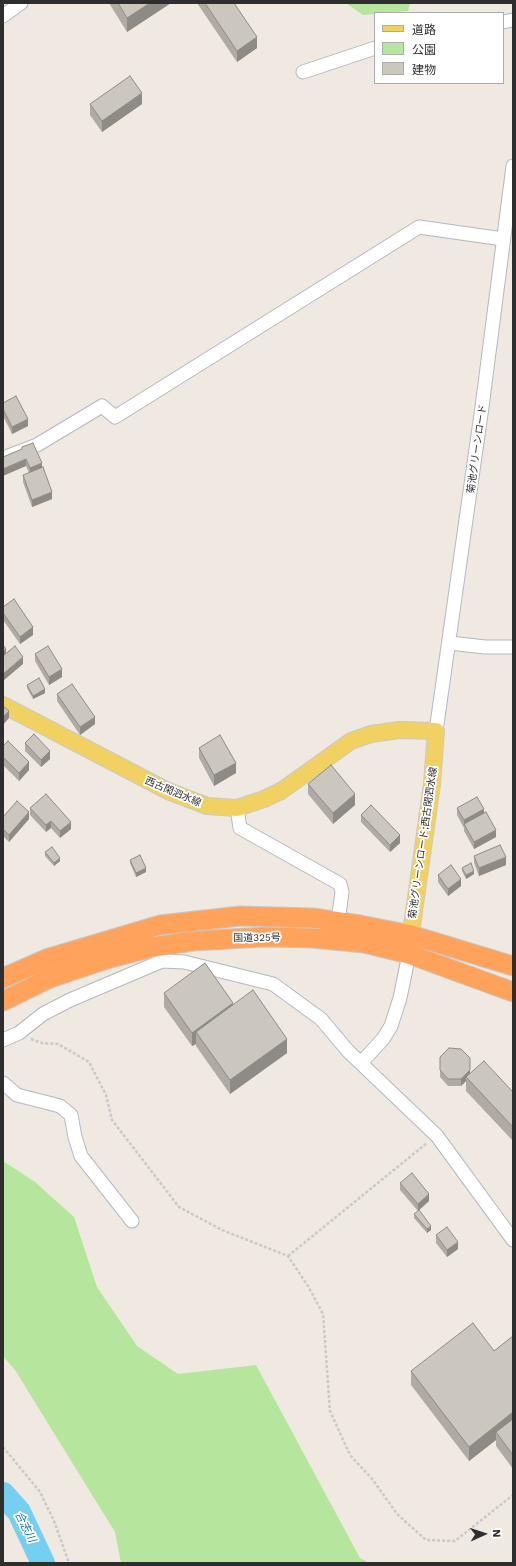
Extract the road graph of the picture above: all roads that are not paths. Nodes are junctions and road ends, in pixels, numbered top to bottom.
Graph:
1 (21, 3) edge
2 (3, 16) edge
3 (374, 48) edge
4 (303, 72) dead end
5 (513, 166) edge
6 (503, 239) junction
7 (3, 458) edge
8 (450, 643) junction
9 (513, 647) edge
10 (3, 705) edge
11 (436, 731) junction
12 (237, 808) junction
13 (338, 921) junction
14 (411, 934) junction
15 (409, 954) junction
16 (513, 966) edge
17 (3, 978) edge
18 (513, 992) edge
19 (3, 1001) edge
20 (3, 1040) edge
21 (361, 1063) junction
22 (3, 1083) edge
23 (132, 1222) dead end
24 (513, 1240) edge

1 - 2 street
3 - 4 street
5 - 6 street, 菊池グリーンロード
6 - 7 street
6 - 8 street, 菊池グリーンロード
8 - 9 street
8 - 11 street, 菊池グリーンロード
10 - 12 main road, 西古閑泗水線
11 - 12 main road, 西古閑泗水線
11 - 14 main road, 菊池グリーンロード;西古閑泗水線
12 - 13 street
13 - 14 highway, 国道325号
13 - 17 highway, 国道325号
14 - 15 main road, 菊池グリーンロード;西古閑泗水線
14 - 16 highway, 国道325号
15 - 18 highway, 国道325号
15 - 19 highway, 国道325号
15 - 21 street
20 - 21 street
21 - 24 street
22 - 23 street

